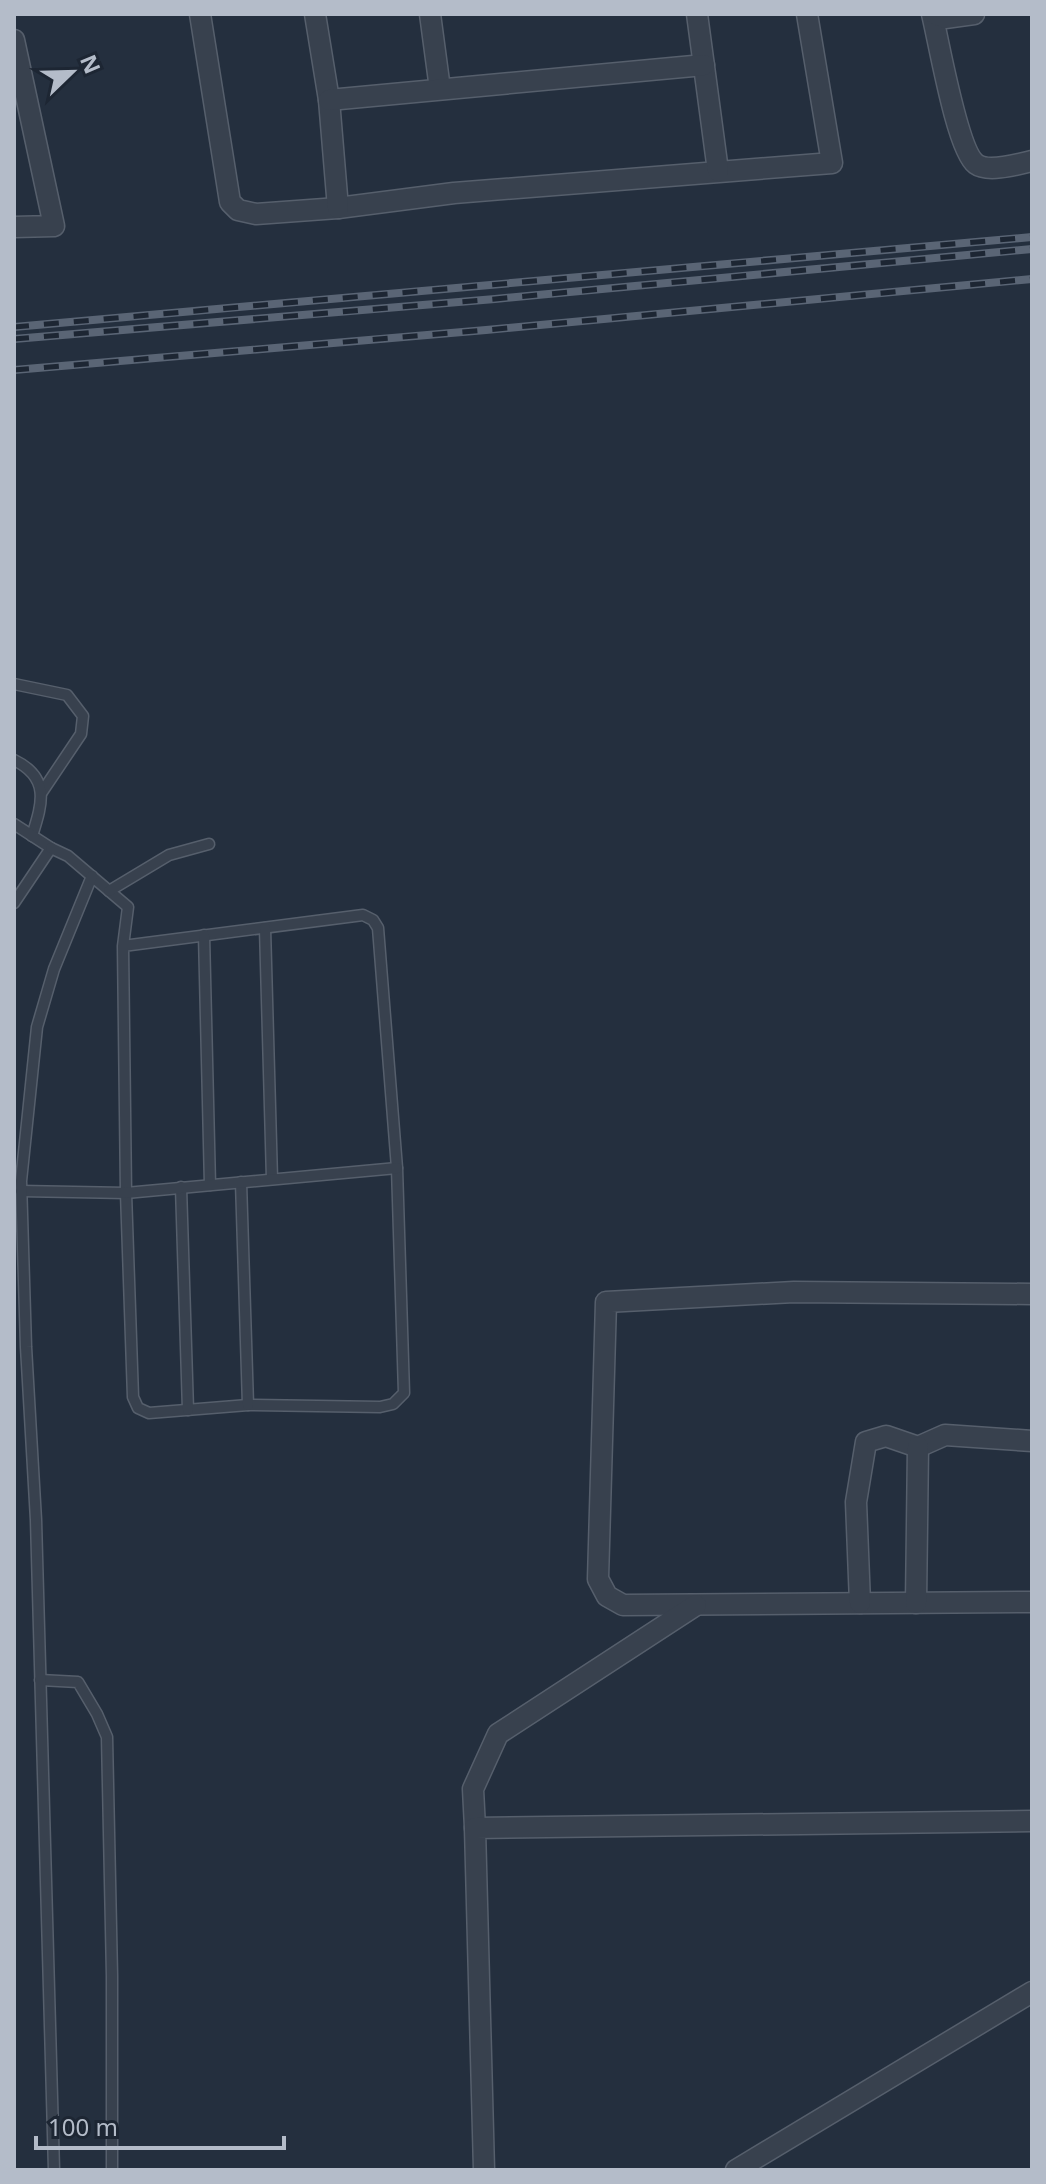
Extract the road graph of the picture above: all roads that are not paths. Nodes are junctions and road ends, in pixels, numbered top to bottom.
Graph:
1 (200, 14) edge
2 (315, 14) edge
3 (430, 14) edge
4 (697, 14) edge
5 (807, 14) edge
6 (934, 14) edge
7 (974, 14) edge
8 (14, 41) edge
9 (704, 65) junction
10 (440, 89) junction
11 (329, 100) junction
12 (1032, 161) edge
13 (718, 171) junction
14 (338, 208) junction
15 (14, 227) edge
16 (14, 684) edge
17 (14, 760) edge
18 (42, 792) junction
19 (14, 824) edge
20 (32, 836) junction
21 (209, 844) dead end
22 (51, 848) junction
23 (92, 876) junction
24 (109, 891) junction
25 (14, 903) edge
26 (265, 928) junction
27 (204, 935) junction
28 (123, 946) junction
29 (397, 1168) junction
30 (272, 1179) junction
31 (241, 1182) junction
32 (210, 1185) junction
33 (181, 1187) junction
34 (21, 1191) junction
35 (126, 1193) junction
36 (1032, 1294) edge
37 (248, 1405) junction
38 (188, 1410) junction
39 (1032, 1441) edge
40 (918, 1447) junction
41 (1032, 1602) edge
42 (860, 1603) junction
43 (916, 1603) junction
44 (696, 1605) junction
45 (40, 1680) junction
46 (1032, 1821) edge
47 (475, 1828) junction
48 (1032, 1992) edge
49 (54, 2170) edge
50 (112, 2170) edge
51 (484, 2170) edge
52 (736, 2170) edge

1 - 14 street
2 - 11 street
3 - 10 street
4 - 9 street
5 - 13 street
6 - 7 street
6 - 12 street
8 - 15 street
9 - 10 street
9 - 13 street
10 - 11 street
11 - 14 street
13 - 14 street
16 - 18 lane
17 - 18 lane
18 - 20 lane
19 - 20 lane
20 - 22 lane
21 - 24 lane
22 - 23 lane
22 - 25 lane
23 - 24 lane
23 - 34 lane
24 - 28 lane
26 - 27 lane
26 - 29 lane
26 - 30 lane
27 - 28 lane
27 - 32 lane
28 - 35 lane
29 - 30 lane
29 - 37 lane
30 - 31 lane
31 - 32 lane
31 - 37 lane
32 - 33 lane
33 - 35 lane
33 - 38 lane
34 - 35 lane
34 - 45 lane
35 - 38 lane
36 - 44 street
37 - 38 lane
39 - 40 street
40 - 42 street
40 - 43 street
41 - 43 street
42 - 43 street
42 - 44 street
44 - 47 street
45 - 49 lane
45 - 50 lane
46 - 47 street
47 - 51 street
48 - 52 street

